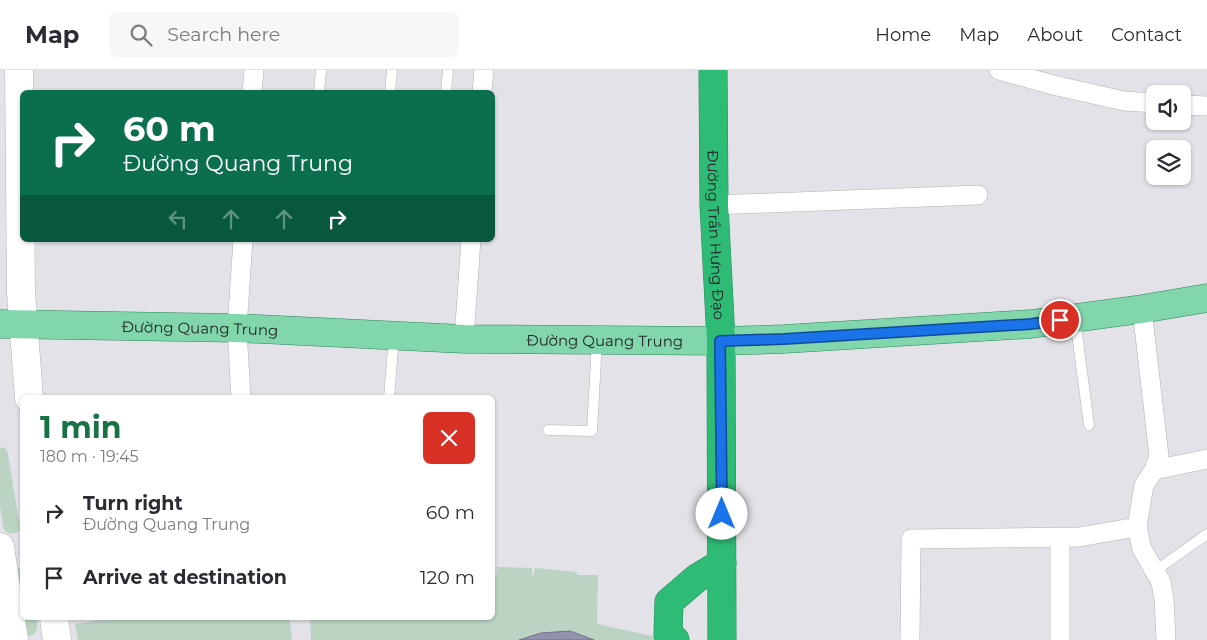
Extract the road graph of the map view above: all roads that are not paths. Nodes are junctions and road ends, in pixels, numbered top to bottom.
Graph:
1 (19, 70) edge
2 (254, 70) edge
3 (321, 70) edge
4 (392, 70) edge
5 (448, 70) edge
6 (484, 70) edge
7 (713, 70) edge
8 (999, 70) edge
9 (1057, 77) edge
10 (252, 90) edge
11 (319, 90) edge
12 (390, 90) edge
13 (446, 90) edge
14 (482, 90) edge
15 (1146, 102) edge
16 (20, 105) edge
17 (1191, 105) edge
18 (1207, 106) edge
19 (978, 195) dead end
20 (714, 205) junction
21 (22, 242) edge
22 (242, 242) edge
23 (471, 242) edge
24 (1207, 298) edge
25 (1142, 310) junction
26 (1074, 318) junction
27 (12, 324) edge
28 (237, 328) junction
29 (394, 336) junction
30 (464, 339) junction
31 (597, 340) junction
32 (720, 341) junction
33 (28, 395) edge
34 (241, 395) edge
35 (389, 395) edge
36 (1089, 425) dead end
37 (548, 430) dead end
38 (1207, 459) edge
39 (1154, 470) junction
40 (1137, 526) junction
41 (1207, 534) edge
42 (1060, 538) junction
43 (8, 550) edge
44 (722, 563) junction
45 (1155, 571) junction
46 (54, 620) edge
47 (14, 640) edge
48 (57, 640) edge
49 (675, 640) edge
50 (722, 640) edge
51 (910, 640) edge
52 (1060, 640) edge
53 (1166, 640) edge

1 - 16 main road
2 - 10 street
3 - 11 lane
4 - 12 lane
5 - 13 lane
6 - 14 street
7 - 20 highway, Đường Trần Hưng Đạo
8 - 9 street
9 - 15 street
17 - 18 street
19 - 20 street
20 - 32 highway, Đường Trần Hưng Đạo
21 - 27 main road
22 - 28 street
23 - 30 street
24 - 25 main road, Đường Quang Trung
25 - 26 main road, Đường Quang Trung
25 - 39 street
26 - 32 main road, Đường Quang Trung
26 - 36 lane
27 - 28 main road, Đường Quang Trung
27 - 33 main road
28 - 29 main road, Đường Quang Trung
28 - 34 street
29 - 30 main road, Đường Quang Trung
29 - 35 lane
30 - 31 main road, Đường Quang Trung
31 - 32 main road, Đường Quang Trung
31 - 37 lane
32 - 44 highway, Đường Trần Hưng Đạo
38 - 39 street
39 - 40 street
40 - 42 street
40 - 45 street
41 - 45 lane
42 - 51 street
42 - 52 street
43 - 47 main road
44 - 49 highway
44 - 50 highway, Đường Trần Hưng Đạo
45 - 53 street
46 - 48 main road

